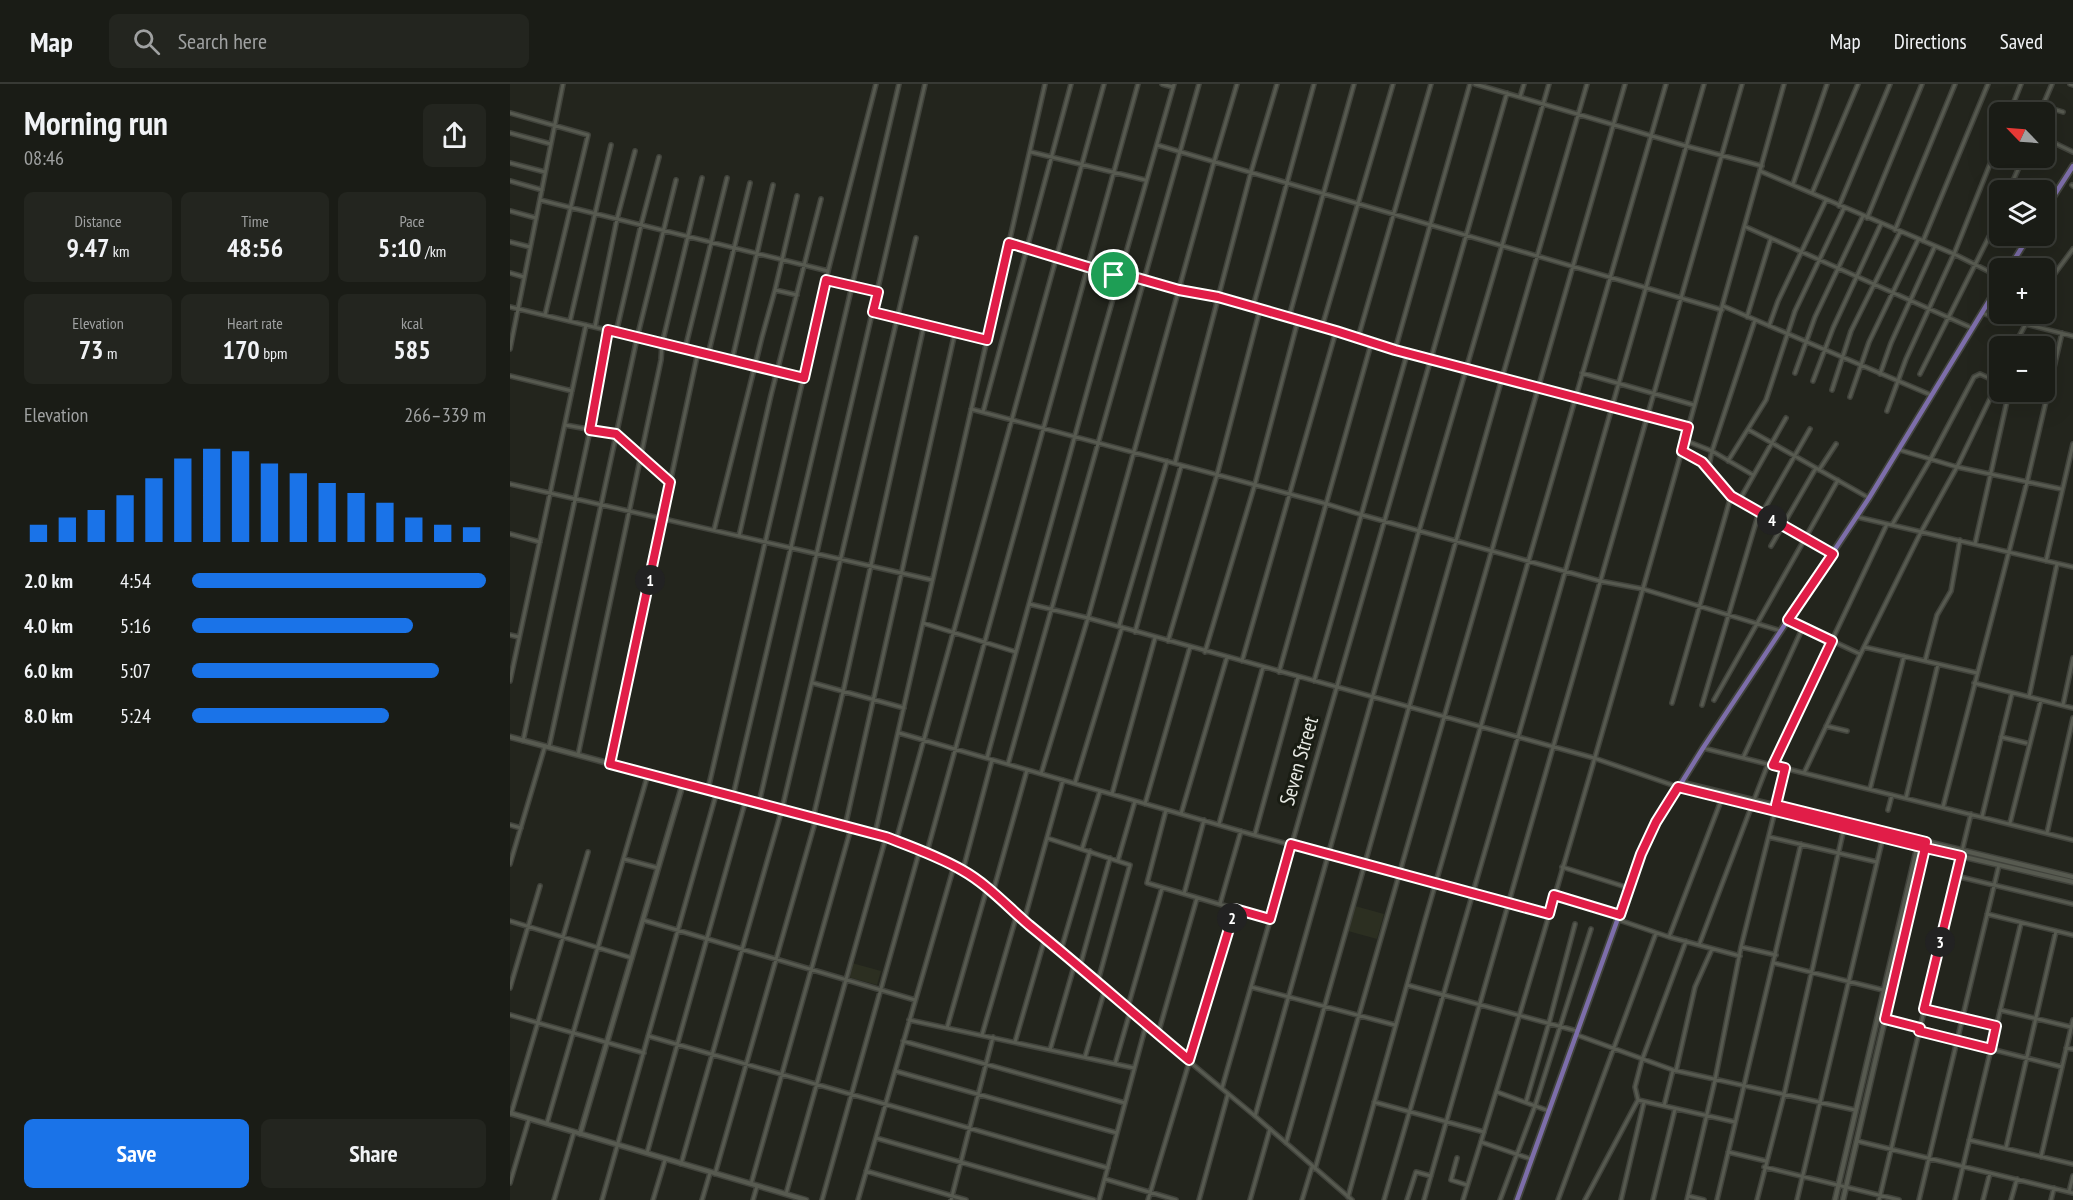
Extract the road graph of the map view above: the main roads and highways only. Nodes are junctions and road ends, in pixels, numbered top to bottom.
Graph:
1 (2073, 166) edge
2 (2055, 194) edge
3 (1989, 300) edge
4 (510, 737) edge
5 (1926, 845) junction
6 (1961, 854) junction
7 (2073, 877) edge
8 (2073, 882) edge
9 (510, 1113) edge
10 (580, 1134) junction
11 (804, 1200) edge
12 (1517, 1200) edge
13 (1835, 1200) edge
14 (1843, 1200) edge

1 - 2 main road
3 - 12 main road
4 - 10 main road
5 - 6 main road
5 - 13 main road
5 - 14 main road
6 - 7 main road
6 - 8 main road
9 - 10 main road
10 - 11 main road

